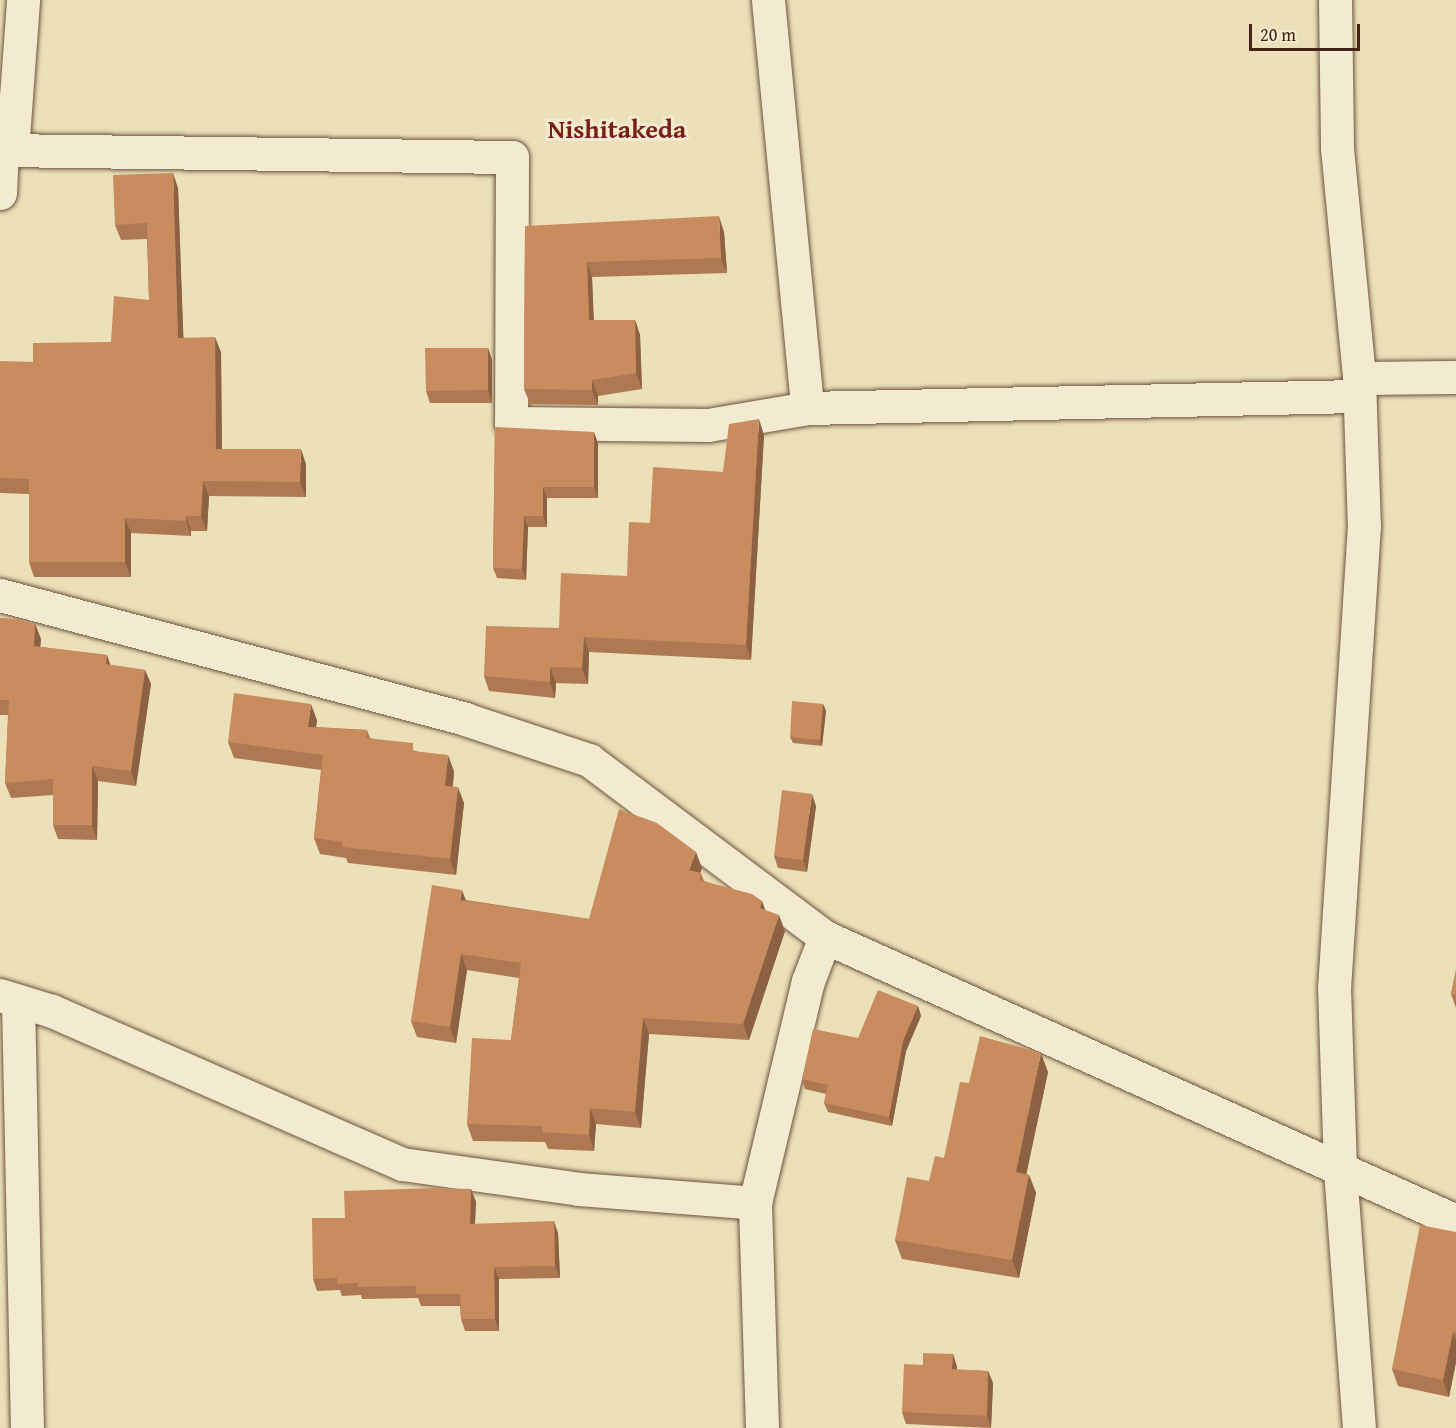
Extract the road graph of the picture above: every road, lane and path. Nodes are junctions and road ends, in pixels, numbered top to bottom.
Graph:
1 (23, 0) edge
2 (768, 0) edge
3 (1335, 0) edge
4 (12, 151) junction
5 (0, 193) edge
6 (1456, 377) edge
7 (1358, 387) junction
8 (807, 408) junction
9 (0, 595) edge
10 (825, 937) junction
11 (9, 998) edge
12 (1340, 1170) junction
13 (755, 1203) junction
14 (1456, 1221) edge
15 (27, 1428) edge
16 (762, 1428) edge
17 (1359, 1428) edge

1 - 4 street
2 - 8 street
3 - 7 street
4 - 5 street
4 - 8 street
6 - 7 street
7 - 8 street
7 - 12 street
9 - 10 street
10 - 12 street
10 - 13 street
11 - 13 street
11 - 15 street
12 - 14 street
12 - 17 street
13 - 16 street

